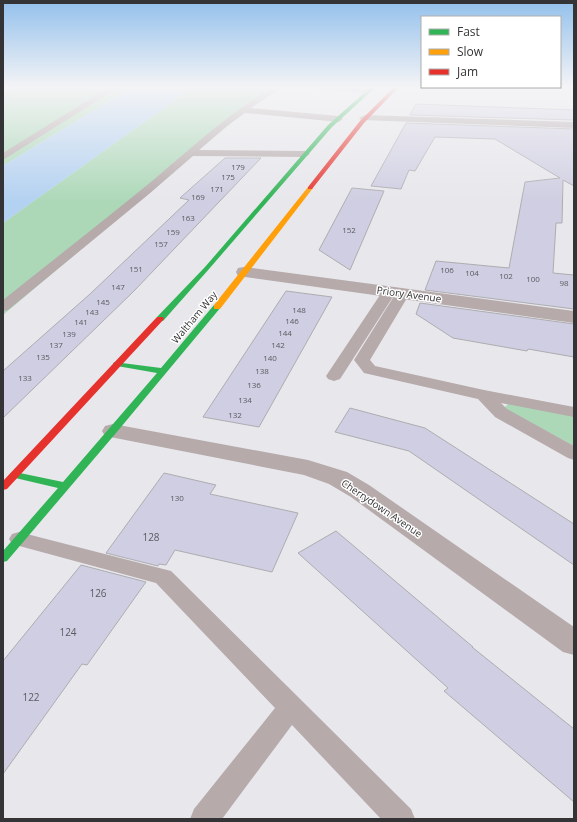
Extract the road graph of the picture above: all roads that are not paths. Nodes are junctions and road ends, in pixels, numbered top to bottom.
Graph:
1 (54, 125) edge
2 (222, 125) edge
3 (332, 125) edge
4 (357, 125) edge
5 (189, 153) junction
6 (304, 155) junction
7 (3, 157) edge
8 (324, 158) junction
9 (236, 235) junction
10 (249, 236) dead end
11 (244, 272) junction
12 (396, 292) junction
13 (176, 301) junction
14 (189, 303) dead end
15 (203, 305) dead end
16 (217, 307) junction
17 (3, 308) edge
18 (574, 317) edge
19 (117, 364) junction
20 (162, 371) junction
21 (334, 376) dead end
22 (484, 395) junction
23 (574, 412) edge
24 (113, 431) junction
25 (574, 454) edge
26 (15, 475) junction
27 (65, 486) junction
28 (3, 487) edge
29 (19, 539) junction
30 (3, 558) edge
31 (574, 643) edge
32 (290, 708) junction
33 (204, 819) edge
34 (401, 819) edge

1 - 7 lane
2 - 5 lane
3 - 6 main road
4 - 8 main road, Waltham Way
5 - 6 lane
5 - 17 lane
6 - 8 main road
6 - 9 main road
8 - 11 main road, Waltham Way
9 - 10 main road
9 - 13 main road
11 - 12 street, Priory Avenue
11 - 16 main road, Waltham Way
12 - 18 street, Priory Avenue
12 - 21 lane
12 - 22 lane
13 - 14 main road
13 - 19 main road
15 - 16 main road
16 - 20 main road, Waltham Way
19 - 20 main road
19 - 26 main road
20 - 24 main road, Waltham Way
22 - 23 lane
22 - 25 lane
24 - 27 main road, Waltham Way
24 - 31 street, Cherrydown Avenue
26 - 27 main road
26 - 28 main road
27 - 29 main road, Waltham Way
29 - 30 main road, Waltham Way
29 - 32 lane
32 - 33 lane
32 - 34 lane

